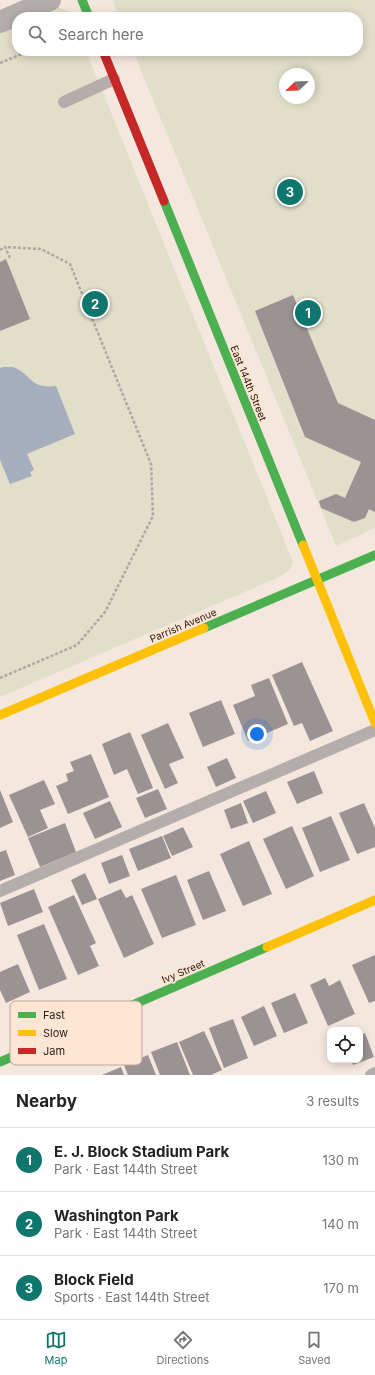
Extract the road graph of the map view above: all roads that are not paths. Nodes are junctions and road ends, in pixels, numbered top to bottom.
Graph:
1 (50, 0) edge
2 (82, 0) edge
3 (23, 12) edge
4 (87, 12) edge
5 (12, 17) edge
6 (0, 22) edge
7 (104, 56) edge
8 (114, 79) junction
9 (64, 102) dead end
10 (375, 555) edge
11 (317, 580) junction
12 (0, 715) edge
13 (375, 723) edge
14 (375, 730) edge
15 (0, 891) edge
16 (375, 900) edge
17 (141, 1001) edge
18 (10, 1058) edge
19 (0, 1062) edge
20 (375, 1073) edge
21 (371, 1075) edge

1 - 3 street
2 - 4 street
5 - 6 street
7 - 8 street, East 144th Street
8 - 9 lane
8 - 11 street, East 144th Street
10 - 11 street, Parrish Avenue
11 - 12 street, Parrish Avenue
11 - 13 street, East 144th Street
14 - 15 lane
16 - 17 street, Ivy Street
18 - 19 street, Ivy Street
20 - 21 lane

